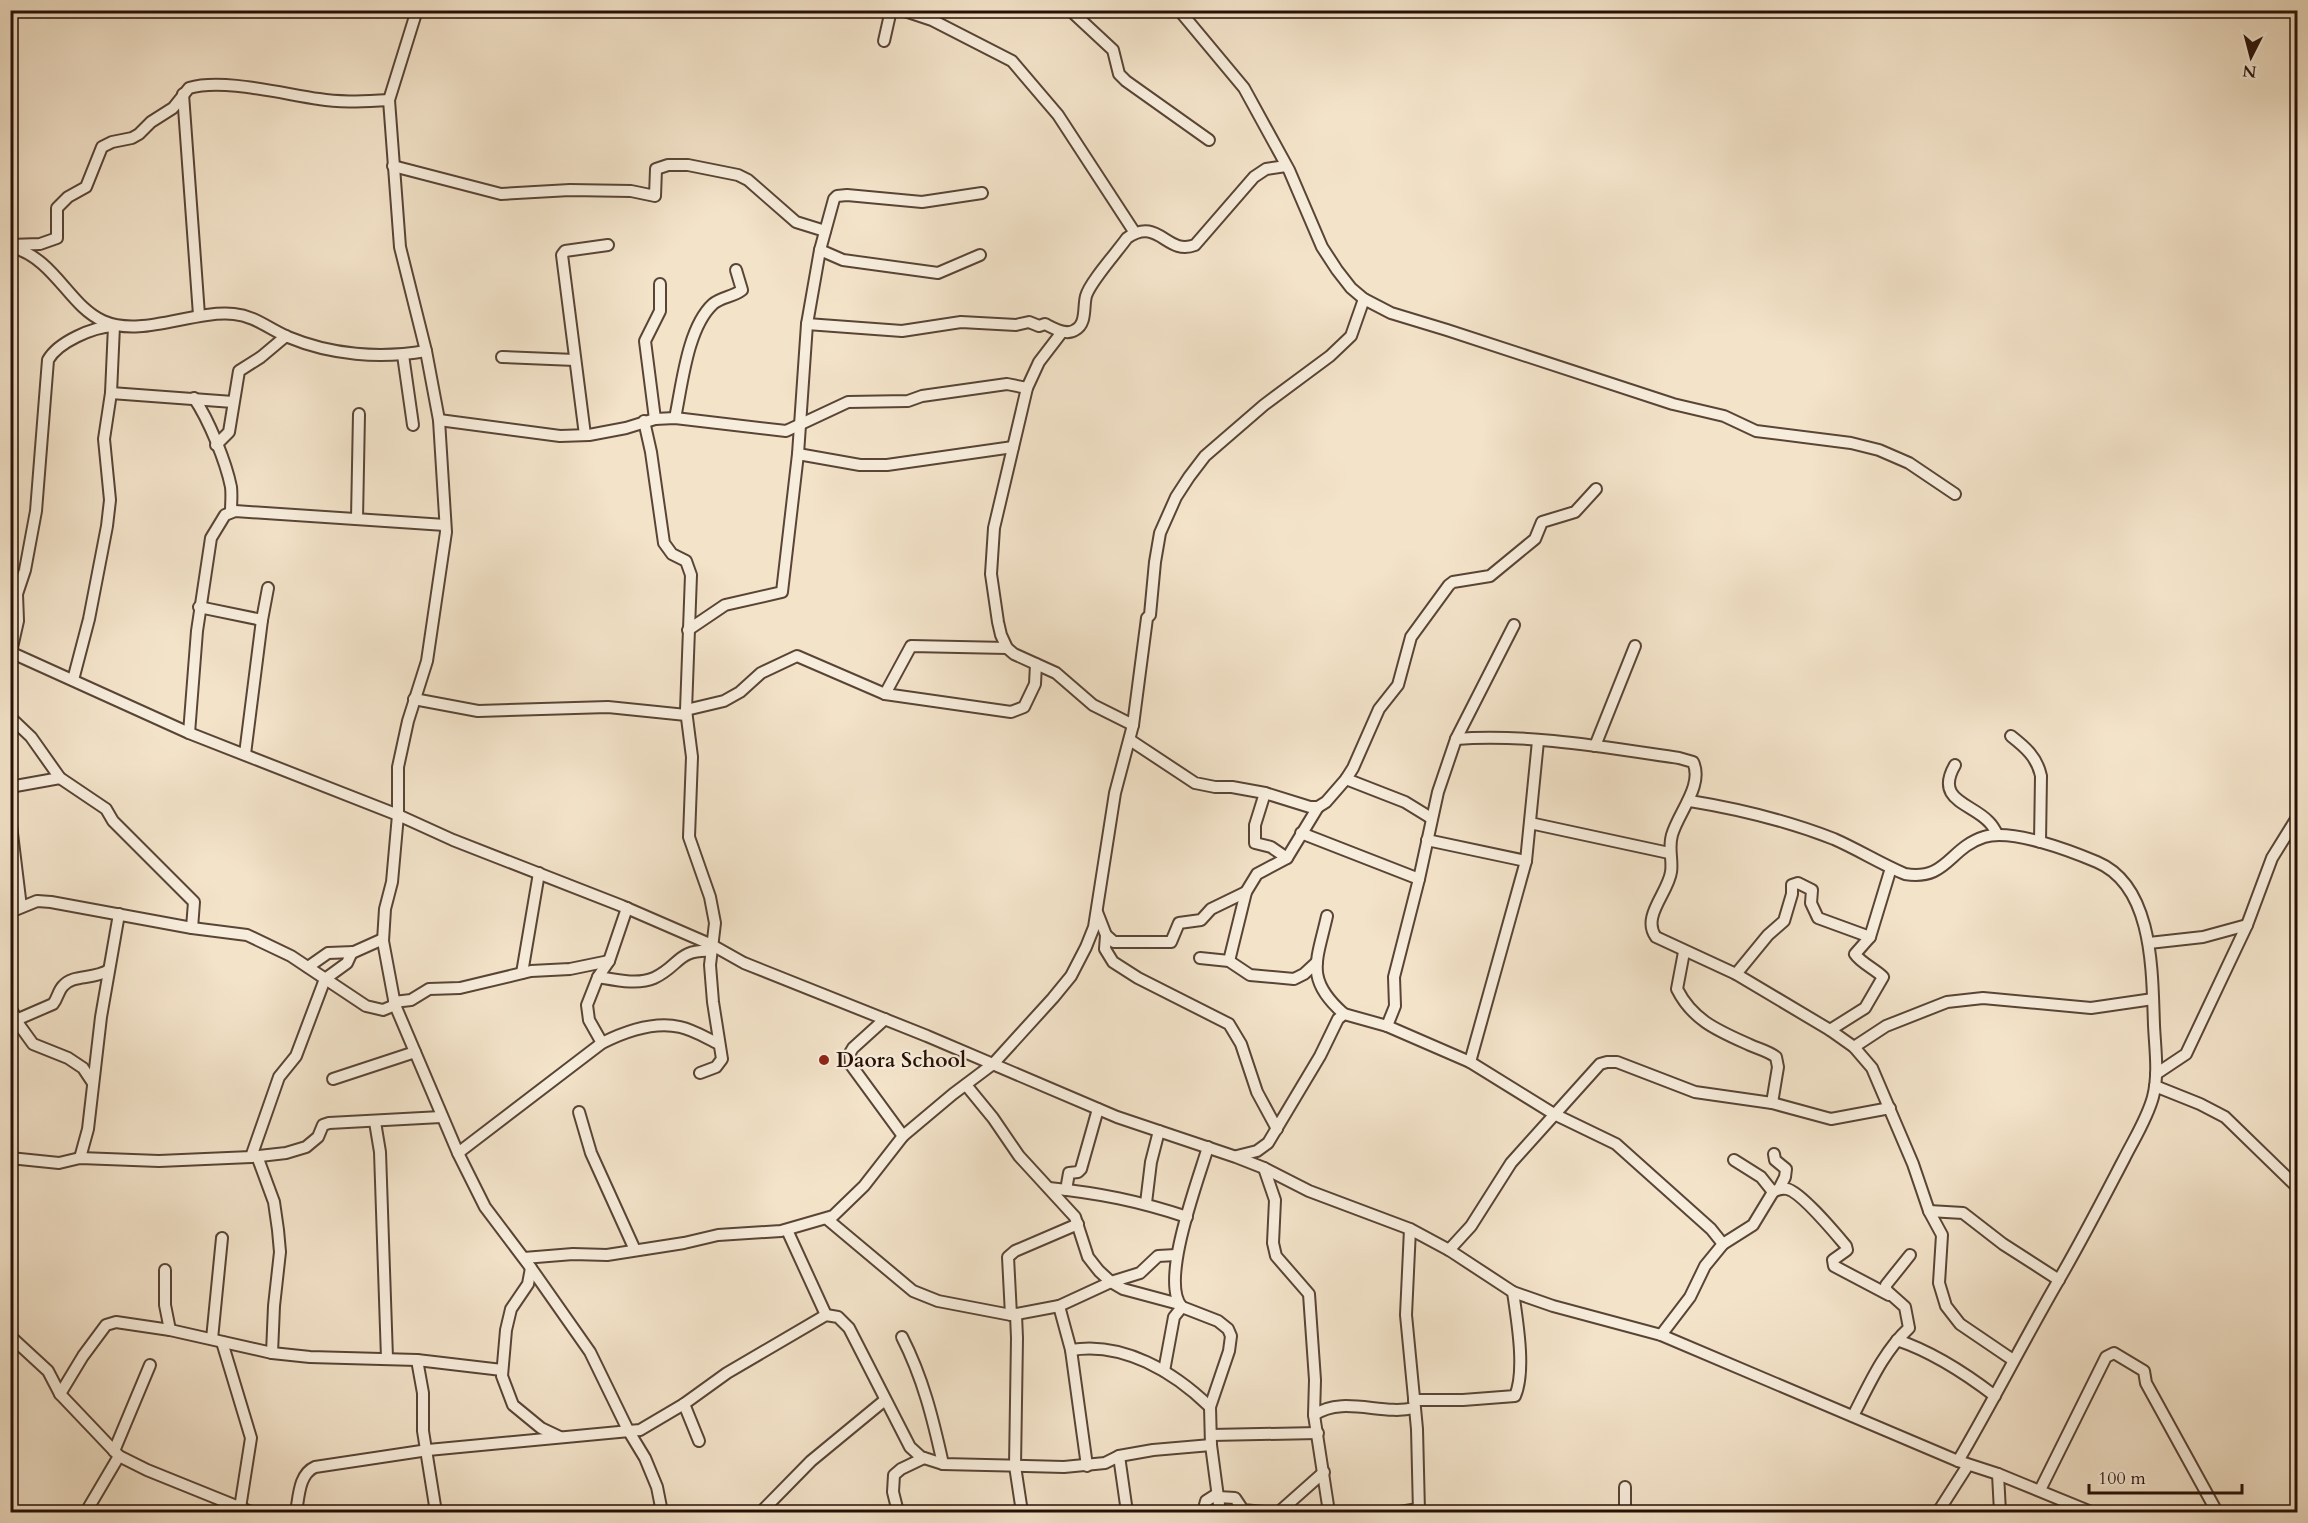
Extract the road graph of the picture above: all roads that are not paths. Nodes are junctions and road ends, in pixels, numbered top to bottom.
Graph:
1 (417, 10) edge
2 (891, 10) edge
3 (902, 10) edge
4 (1070, 10) edge
5 (1179, 10) edge
6 (884, 40) dead end
7 (183, 94) junction
8 (389, 100) junction
9 (1209, 140) dead end
10 (393, 166) junction
11 (1286, 166) junction
12 (982, 193) dead end
13 (825, 231) junction
14 (1135, 233) junction
15 (608, 245) dead end
16 (10, 246) edge
17 (820, 250) junction
18 (980, 255) dead end
19 (736, 270) dead end
20 (660, 284) dead end
21 (1364, 299) junction
22 (199, 315) junction
23 (807, 324) junction
24 (117, 326) junction
25 (1062, 332) junction
26 (286, 336) junction
27 (426, 351) junction
28 (403, 355) junction
29 (502, 357) dead end
30 (575, 360) junction
31 (1027, 388) junction
32 (111, 393) junction
33 (194, 398) junction
34 (233, 402) junction
35 (359, 414) dead end
36 (675, 418) junction
37 (439, 420) junction
38 (649, 420) junction
39 (413, 424) dead end
40 (800, 424) junction
41 (585, 435) junction
42 (216, 446) junction
43 (1013, 447) junction
44 (798, 454) junction
45 (1596, 489) dead end
46 (1955, 494) dead end
47 (231, 511) junction
48 (357, 519) junction
49 (446, 525) junction
50 (16, 580) edge
51 (268, 588) dead end
52 (200, 607) junction
53 (262, 620) junction
54 (1514, 625) dead end
55 (688, 630) junction
56 (1635, 646) dead end
57 (1007, 648) junction
58 (11, 652) edge
59 (1036, 664) junction
60 (73, 680) junction
61 (885, 694) junction
62 (414, 699) junction
63 (686, 713) junction
64 (10, 717) edge
65 (1133, 725) junction
66 (189, 733) junction
67 (2011, 736) dead end
68 (1456, 739) junction
69 (1130, 740) junction
70 (1538, 741) junction
71 (1594, 746) junction
72 (245, 754) junction
73 (1955, 765) dead end
74 (60, 778) junction
75 (1346, 779) junction
76 (10, 787) edge
77 (1265, 793) junction
78 (1690, 801) junction
79 (1318, 807) junction
80 (398, 815) junction
81 (2298, 816) edge
82 (1431, 818) junction
83 (1530, 823) junction
84 (11, 825) edge
85 (1301, 833) junction
86 (1997, 834) junction
87 (1427, 840) junction
88 (2040, 842) junction
89 (1669, 853) junction
90 (1287, 858) junction
91 (1526, 861) junction
92 (1892, 868) junction
93 (539, 873) junction
94 (1419, 879) junction
95 (1246, 892) junction
96 (627, 908) junction
97 (16, 910) edge
98 (1097, 912) junction
99 (119, 914) junction
100 (1327, 916) dead end
101 (2247, 925) junction
102 (192, 928) junction
103 (1106, 935) junction
104 (1870, 937) junction
105 (383, 939) junction
106 (2149, 943) junction
107 (712, 948) junction
108 (1684, 951) junction
109 (352, 952) junction
110 (1200, 958) dead end
111 (609, 961) junction
112 (1229, 962) junction
113 (1317, 962) junction
114 (308, 967) junction
115 (109, 969) junction
116 (522, 972) junction
117 (1736, 974) junction
118 (598, 977) junction
119 (325, 979) junction
120 (2153, 999) junction
121 (394, 1004) junction
122 (10, 1007) edge
123 (1344, 1014) junction
124 (885, 1019) junction
125 (16, 1020) junction
126 (1387, 1026) junction
127 (1830, 1030) junction
128 (602, 1043) junction
129 (719, 1044) junction
130 (1854, 1047) junction
131 (415, 1052) junction
132 (1470, 1062) junction
133 (993, 1064) junction
134 (700, 1073) dead end
135 (2156, 1074) junction
136 (333, 1079) dead end
137 (93, 1083) junction
138 (966, 1085) junction
139 (2155, 1086) junction
140 (1772, 1103) junction
141 (1890, 1108) junction
142 (1098, 1109) junction
143 (579, 1112) dead end
144 (1554, 1114) junction
145 (441, 1117) junction
146 (375, 1122) junction
147 (1277, 1129) junction
148 (1159, 1131) junction
149 (903, 1136) junction
150 (1208, 1147) junction
151 (458, 1153) junction
152 (1774, 1154) dead end
153 (254, 1156) junction
154 (1236, 1156) junction
155 (10, 1158) edge
156 (80, 1158) junction
157 (1734, 1160) dead end
158 (1264, 1168) junction
159 (1049, 1188) junction
160 (2298, 1188) edge
161 (1066, 1190) junction
162 (1776, 1190) junction
163 (1146, 1203) junction
164 (1929, 1210) junction
165 (1187, 1217) junction
166 (827, 1219) junction
167 (1078, 1224) junction
168 (1410, 1229) junction
169 (787, 1230) junction
170 (222, 1238) dead end
171 (1723, 1244) junction
172 (635, 1250) junction
173 (1449, 1250) junction
174 (1176, 1255) junction
175 (1910, 1255) dead end
176 (524, 1258) junction
177 (531, 1268) junction
178 (165, 1270) dead end
179 (2059, 1280) junction
180 (1111, 1282) junction
181 (1513, 1292) junction
182 (1889, 1295) junction
183 (1059, 1306) junction
184 (1180, 1306) junction
185 (826, 1315) junction
186 (1013, 1315) junction
187 (170, 1330) junction
188 (1661, 1335) junction
189 (10, 1336) edge
190 (902, 1337) dead end
191 (217, 1340) junction
192 (1897, 1340) junction
193 (1071, 1350) junction
194 (272, 1353) junction
195 (387, 1358) junction
196 (417, 1360) junction
197 (2013, 1360) junction
198 (150, 1365) dead end
199 (502, 1370) junction
200 (1164, 1371) junction
201 (60, 1394) junction
202 (1995, 1396) junction
203 (885, 1400) junction
204 (684, 1404) junction
205 (1414, 1404) junction
206 (1210, 1407) junction
207 (1314, 1415) junction
208 (1853, 1416) junction
209 (628, 1430) junction
210 (1318, 1433) junction
211 (566, 1438) junction
212 (1211, 1440) junction
213 (699, 1441) dead end
214 (428, 1450) junction
215 (117, 1454) junction
216 (1119, 1456) junction
217 (924, 1458) junction
218 (1963, 1463) junction
219 (943, 1464) junction
220 (1015, 1466) junction
221 (1087, 1466) junction
222 (1323, 1472) junction
223 (1998, 1474) junction
224 (1626, 1487) dead end
225 (2040, 1490) junction
226 (1218, 1495) junction
227 (240, 1508) junction
228 (1419, 1511) edge
229 (86, 1512) edge
230 (251, 1512) edge
231 (296, 1512) edge
232 (436, 1512) edge
233 (662, 1512) edge
234 (761, 1512) edge
235 (898, 1512) edge
236 (1022, 1512) edge
237 (1127, 1512) edge
238 (1203, 1512) edge
239 (1220, 1512) edge
240 (1264, 1512) edge
241 (1279, 1512) edge
242 (1329, 1512) edge
243 (1400, 1512) edge
244 (1625, 1512) edge
245 (1938, 1512) edge
246 (2000, 1512) edge
247 (2091, 1512) edge
248 (2217, 1512) edge

1 - 8 street
2 - 6 street
3 - 14 street
4 - 9 street
5 - 11 street
7 - 8 street
7 - 16 street
7 - 22 street
8 - 10 street
10 - 13 street
10 - 27 street
11 - 14 street
11 - 21 street
12 - 13 street
13 - 17 street
14 - 25 street
15 - 30 street
16 - 24 street
17 - 18 street
17 - 23 street
19 - 36 street
20 - 38 street
21 - 46 street
21 - 65 street
22 - 24 street
22 - 26 street
23 - 25 street
23 - 40 street
24 - 32 street
24 - 50 street
25 - 31 street
26 - 28 street
26 - 34 street
27 - 28 street
27 - 37 street
28 - 39 street
29 - 30 street
30 - 41 street
31 - 40 street
31 - 43 street
32 - 33 street
32 - 60 street
33 - 34 street
33 - 42 street
34 - 42 street
35 - 48 street
36 - 38 street
36 - 40 street
37 - 41 street
37 - 49 street
38 - 41 street
38 - 55 street
40 - 44 street
42 - 47 street
43 - 44 street
43 - 57 street
44 - 55 street
45 - 75 street
47 - 48 street
47 - 52 street
48 - 49 street
49 - 62 street
50 - 58 street
51 - 53 street
52 - 53 street
52 - 66 street
53 - 72 street
54 - 68 street
55 - 63 street
56 - 71 street
57 - 59 street
57 - 61 street
58 - 60 street
59 - 61 street
59 - 65 street
60 - 66 street
61 - 63 street
62 - 63 street
62 - 80 street
63 - 107 street
64 - 74 street
65 - 69 street
66 - 72 street
67 - 88 street
68 - 70 street
68 - 82 street
69 - 77 street
69 - 98 street
70 - 71 street
70 - 83 street
71 - 78 street
72 - 80 street
73 - 86 street
74 - 76 street
74 - 102 street
75 - 79 street
75 - 82 street
77 - 79 street
77 - 90 street
78 - 89 street
78 - 92 street
79 - 85 street
80 - 93 street
80 - 105 street
81 - 101 street
82 - 87 street
83 - 89 street
83 - 91 street
84 - 97 street
85 - 90 street
85 - 94 street
86 - 88 street
86 - 92 street
87 - 91 street
87 - 94 street
88 - 106 street
89 - 108 street
90 - 95 street
91 - 132 street
92 - 104 street
93 - 96 street
93 - 116 street
94 - 126 street
95 - 103 street
95 - 112 street
96 - 107 street
96 - 111 street
97 - 99 street
98 - 103 street
98 - 133 street
99 - 102 street
99 - 115 street
100 - 113 street
101 - 106 street
101 - 135 street
102 - 114 street
103 - 147 street
104 - 117 street
104 - 127 street
105 - 109 street
105 - 121 street
106 - 120 street
107 - 118 street
107 - 124 street
107 - 129 street
108 - 117 street
108 - 140 street
109 - 114 street
109 - 119 street
110 - 112 street
111 - 116 street
111 - 118 street
112 - 113 street
113 - 123 street
114 - 119 street
115 - 125 street
115 - 137 street
116 - 121 street
117 - 127 street
118 - 128 street
119 - 121 street
119 - 153 street
120 - 130 street
120 - 135 street
121 - 131 street
122 - 125 street
123 - 126 street
123 - 147 street
124 - 133 street
124 - 149 street
125 - 137 street
126 - 132 street
127 - 130 street
128 - 129 street
128 - 151 street
129 - 134 street
130 - 141 street
131 - 136 street
131 - 145 street
132 - 144 street
133 - 138 street
133 - 142 street
135 - 139 street
137 - 156 street
138 - 149 street
138 - 159 street
139 - 160 street
139 - 179 street
140 - 141 street
140 - 144 street
141 - 164 street
142 - 148 street
142 - 161 street
143 - 172 street
144 - 171 street
144 - 173 street
145 - 146 street
145 - 151 street
146 - 153 street
146 - 195 street
147 - 154 street
148 - 150 street
148 - 163 street
149 - 166 street
150 - 154 street
150 - 165 street
151 - 176 street
152 - 162 street
153 - 156 street
153 - 194 street
154 - 158 street
155 - 156 street
157 - 162 street
158 - 168 street
158 - 207 street
159 - 161 street
159 - 167 street
161 - 163 street
162 - 171 street
162 - 182 street
163 - 165 street
164 - 179 street
164 - 197 street
165 - 174 street
166 - 169 street
166 - 186 street
167 - 180 street
167 - 186 street
168 - 173 street
168 - 205 street
169 - 172 street
169 - 185 street
170 - 191 street
171 - 188 street
172 - 176 street
173 - 181 street
174 - 180 street
174 - 184 street
175 - 182 street
176 - 177 street
177 - 199 street
177 - 209 street
178 - 187 street
179 - 197 street
180 - 183 street
180 - 184 street
181 - 188 street
181 - 205 street
182 - 192 street
183 - 186 street
183 - 193 street
184 - 200 street
184 - 206 street
185 - 203 street
185 - 204 street
186 - 220 street
187 - 191 street
187 - 201 street
188 - 208 street
189 - 201 street
190 - 219 street
191 - 194 street
191 - 227 street
192 - 202 street
192 - 208 street
193 - 200 street
193 - 221 street
194 - 195 street
195 - 196 street
196 - 199 street
196 - 214 street
197 - 202 street
198 - 215 street
199 - 211 street
200 - 206 street
201 - 215 street
202 - 218 street
203 - 217 street
203 - 234 street
204 - 209 street
204 - 213 street
205 - 207 street
205 - 228 street
206 - 212 street
207 - 210 street
208 - 218 street
209 - 211 street
209 - 233 street
210 - 212 street
210 - 222 street
211 - 214 street
212 - 216 street
212 - 226 street
214 - 231 street
214 - 232 street
215 - 227 street
215 - 229 street
216 - 221 street
216 - 237 street
217 - 219 street
217 - 235 street
218 - 223 street
218 - 245 street
219 - 220 street
220 - 221 street
220 - 236 street
222 - 241 street
222 - 242 street
223 - 225 street
223 - 246 street
224 - 244 street
225 - 247 street
225 - 248 street
226 - 238 street
226 - 239 street
226 - 240 street
227 - 230 street
228 - 243 street

